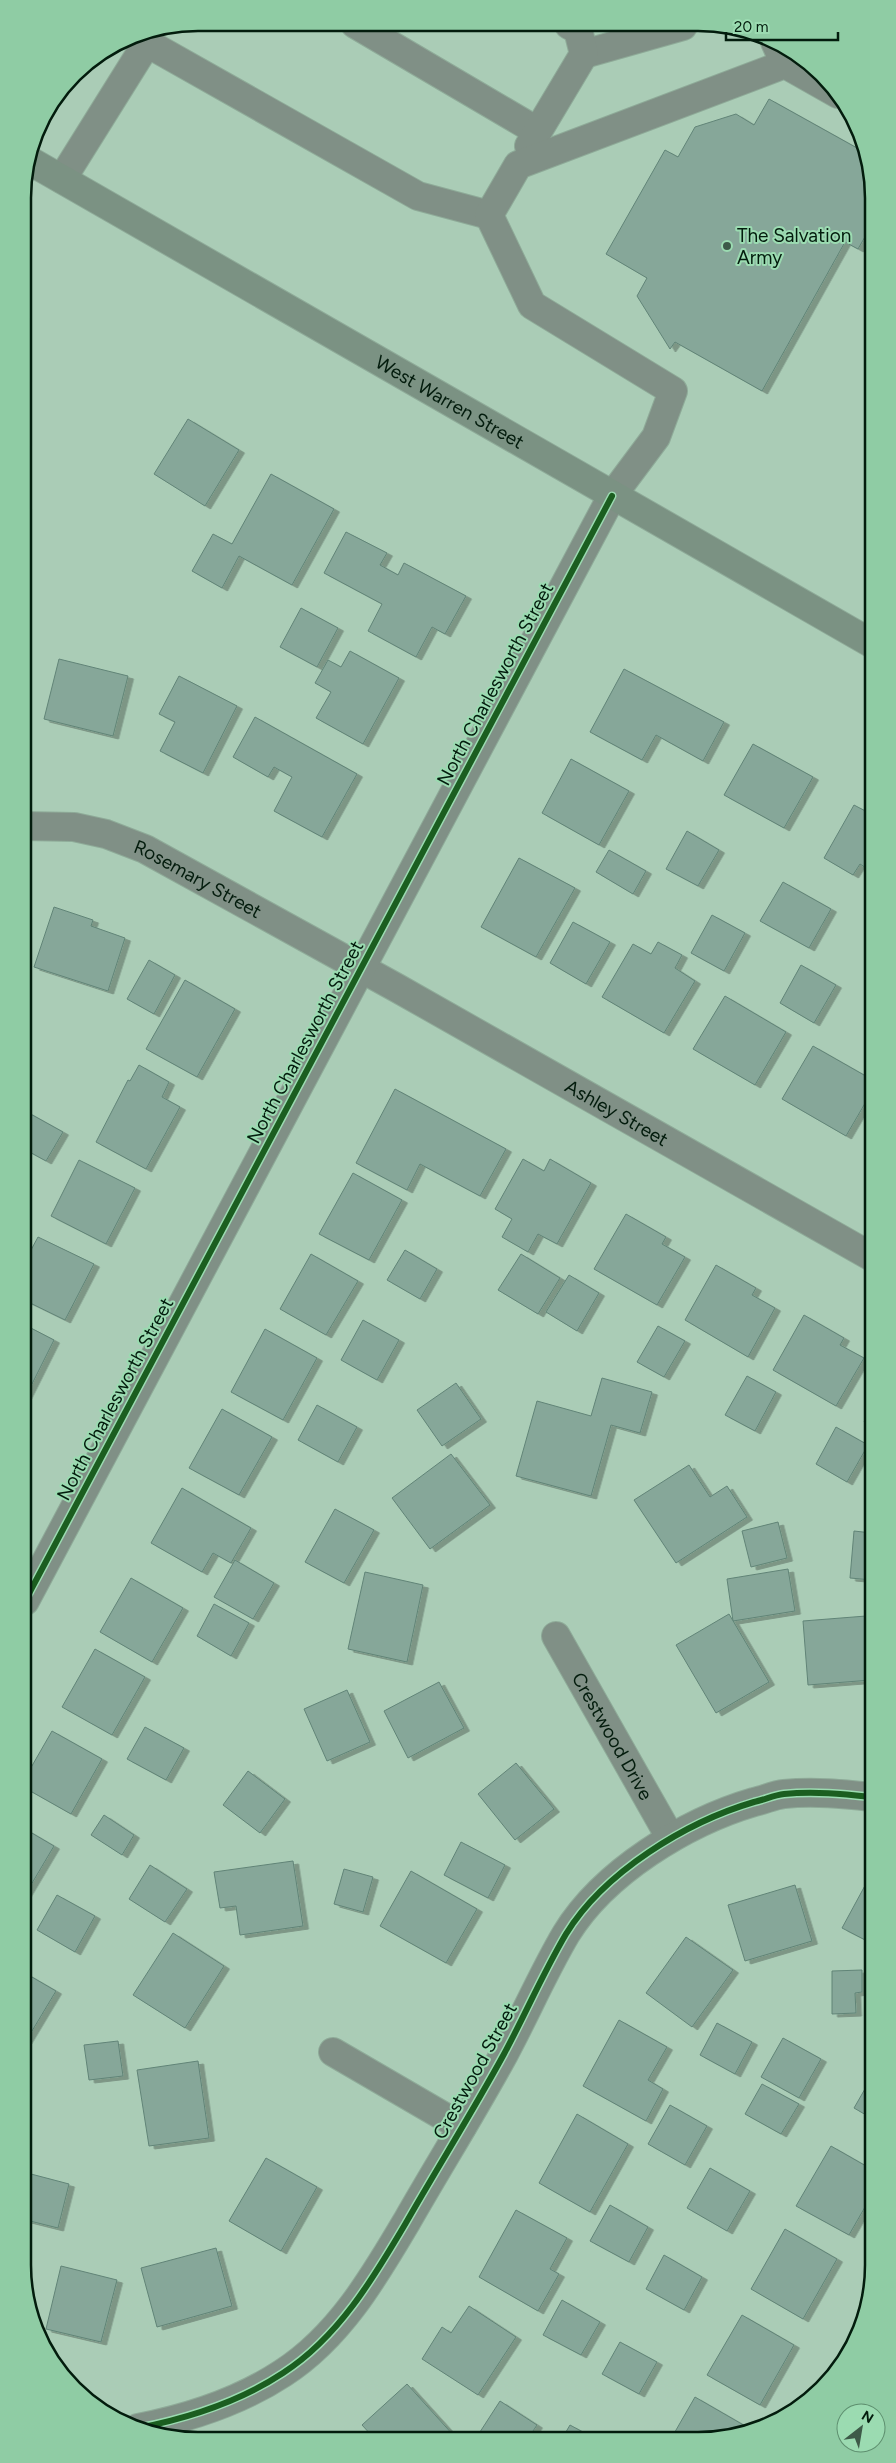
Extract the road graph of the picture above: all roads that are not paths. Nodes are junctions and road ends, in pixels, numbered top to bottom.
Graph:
1 (578, 31) edge
2 (665, 31) edge
3 (368, 32) edge
4 (148, 39) edge
5 (150, 39) edge
6 (780, 53) edge
7 (584, 54) junction
8 (806, 72) edge
9 (537, 131) junction
10 (35, 164) edge
11 (518, 165) junction
12 (62, 180) junction
13 (489, 215) junction
14 (612, 496) junction
15 (865, 639) edge
16 (32, 826) edge
17 (361, 968) junction
18 (864, 1253) edge
19 (31, 1589) edge
20 (556, 1636) dead end
21 (864, 1796) edge
22 (670, 1837) junction
23 (333, 2052) dead end
24 (462, 2127) junction
25 (152, 2425) edge

1 - 7 street
2 - 7 street
3 - 9 street
4 - 12 street
5 - 13 street
6 - 8 street
6 - 11 street
7 - 9 street
9 - 11 street
10 - 12 main road, West Warren Street
11 - 13 street
12 - 14 main road, West Warren Street
13 - 14 street, North Charlesworth Street
14 - 15 main road, West Warren Street
14 - 17 street, North Charlesworth Street
16 - 17 street, Rosemary Street
17 - 18 street, Ashley Street
17 - 19 street, North Charlesworth Street
20 - 22 street, Crestwood Drive
21 - 22 street, Crestwood Street
22 - 24 street, Crestwood Street
23 - 24 street
24 - 25 street, Crestwood Street

